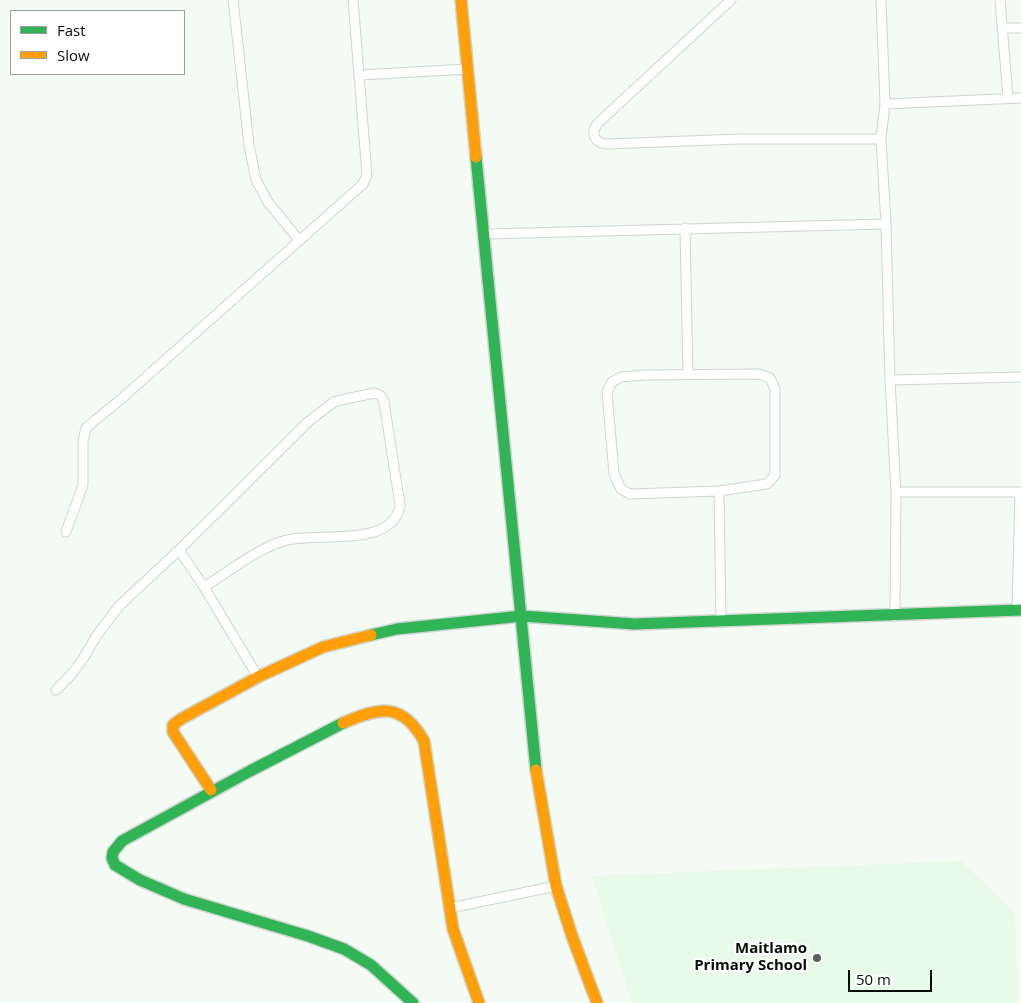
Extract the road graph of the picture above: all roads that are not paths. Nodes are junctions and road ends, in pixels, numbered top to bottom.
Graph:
1 (233, 0) edge
2 (353, 0) edge
3 (461, 0) edge
4 (731, 0) edge
5 (881, 0) edge
6 (1000, 0) edge
7 (1003, 28) junction
8 (1021, 28) edge
9 (468, 69) junction
10 (360, 75) junction
11 (1008, 98) junction
12 (1021, 98) edge
13 (885, 104) junction
14 (881, 139) junction
15 (886, 224) junction
16 (685, 228) junction
17 (485, 234) junction
18 (300, 240) junction
19 (688, 375) junction
20 (1021, 377) edge
21 (890, 380) junction
22 (719, 491) junction
23 (896, 492) junction
24 (1021, 492) edge
25 (66, 532) dead end
26 (179, 550) junction
27 (204, 587) junction
28 (1019, 610) edge
29 (522, 616) junction
30 (896, 616) junction
31 (721, 622) junction
32 (258, 677) junction
33 (56, 690) dead end
34 (211, 790) junction
35 (556, 886) junction
36 (450, 908) junction
37 (413, 1003) edge
38 (479, 1003) edge
39 (597, 1003) edge

1 - 18 street
2 - 10 street
3 - 9 street
4 - 14 street
5 - 13 street
6 - 7 street
7 - 8 street
7 - 11 street
9 - 10 street
9 - 17 street
10 - 18 street
11 - 12 street
11 - 13 street
13 - 14 street
14 - 15 street
15 - 16 street
15 - 21 street
16 - 17 street
16 - 19 street
17 - 29 street
18 - 25 street
19 - 22 street
19 - 22 street
20 - 21 street
21 - 23 street
22 - 31 street
23 - 24 street
23 - 30 street
24 - 28 street
26 - 27 street
26 - 27 street
26 - 33 street
27 - 32 street
28 - 30 street
29 - 31 street
29 - 32 street
29 - 35 street
30 - 31 street
32 - 34 street
34 - 36 street
34 - 37 street
35 - 36 street
35 - 39 street
36 - 38 street

